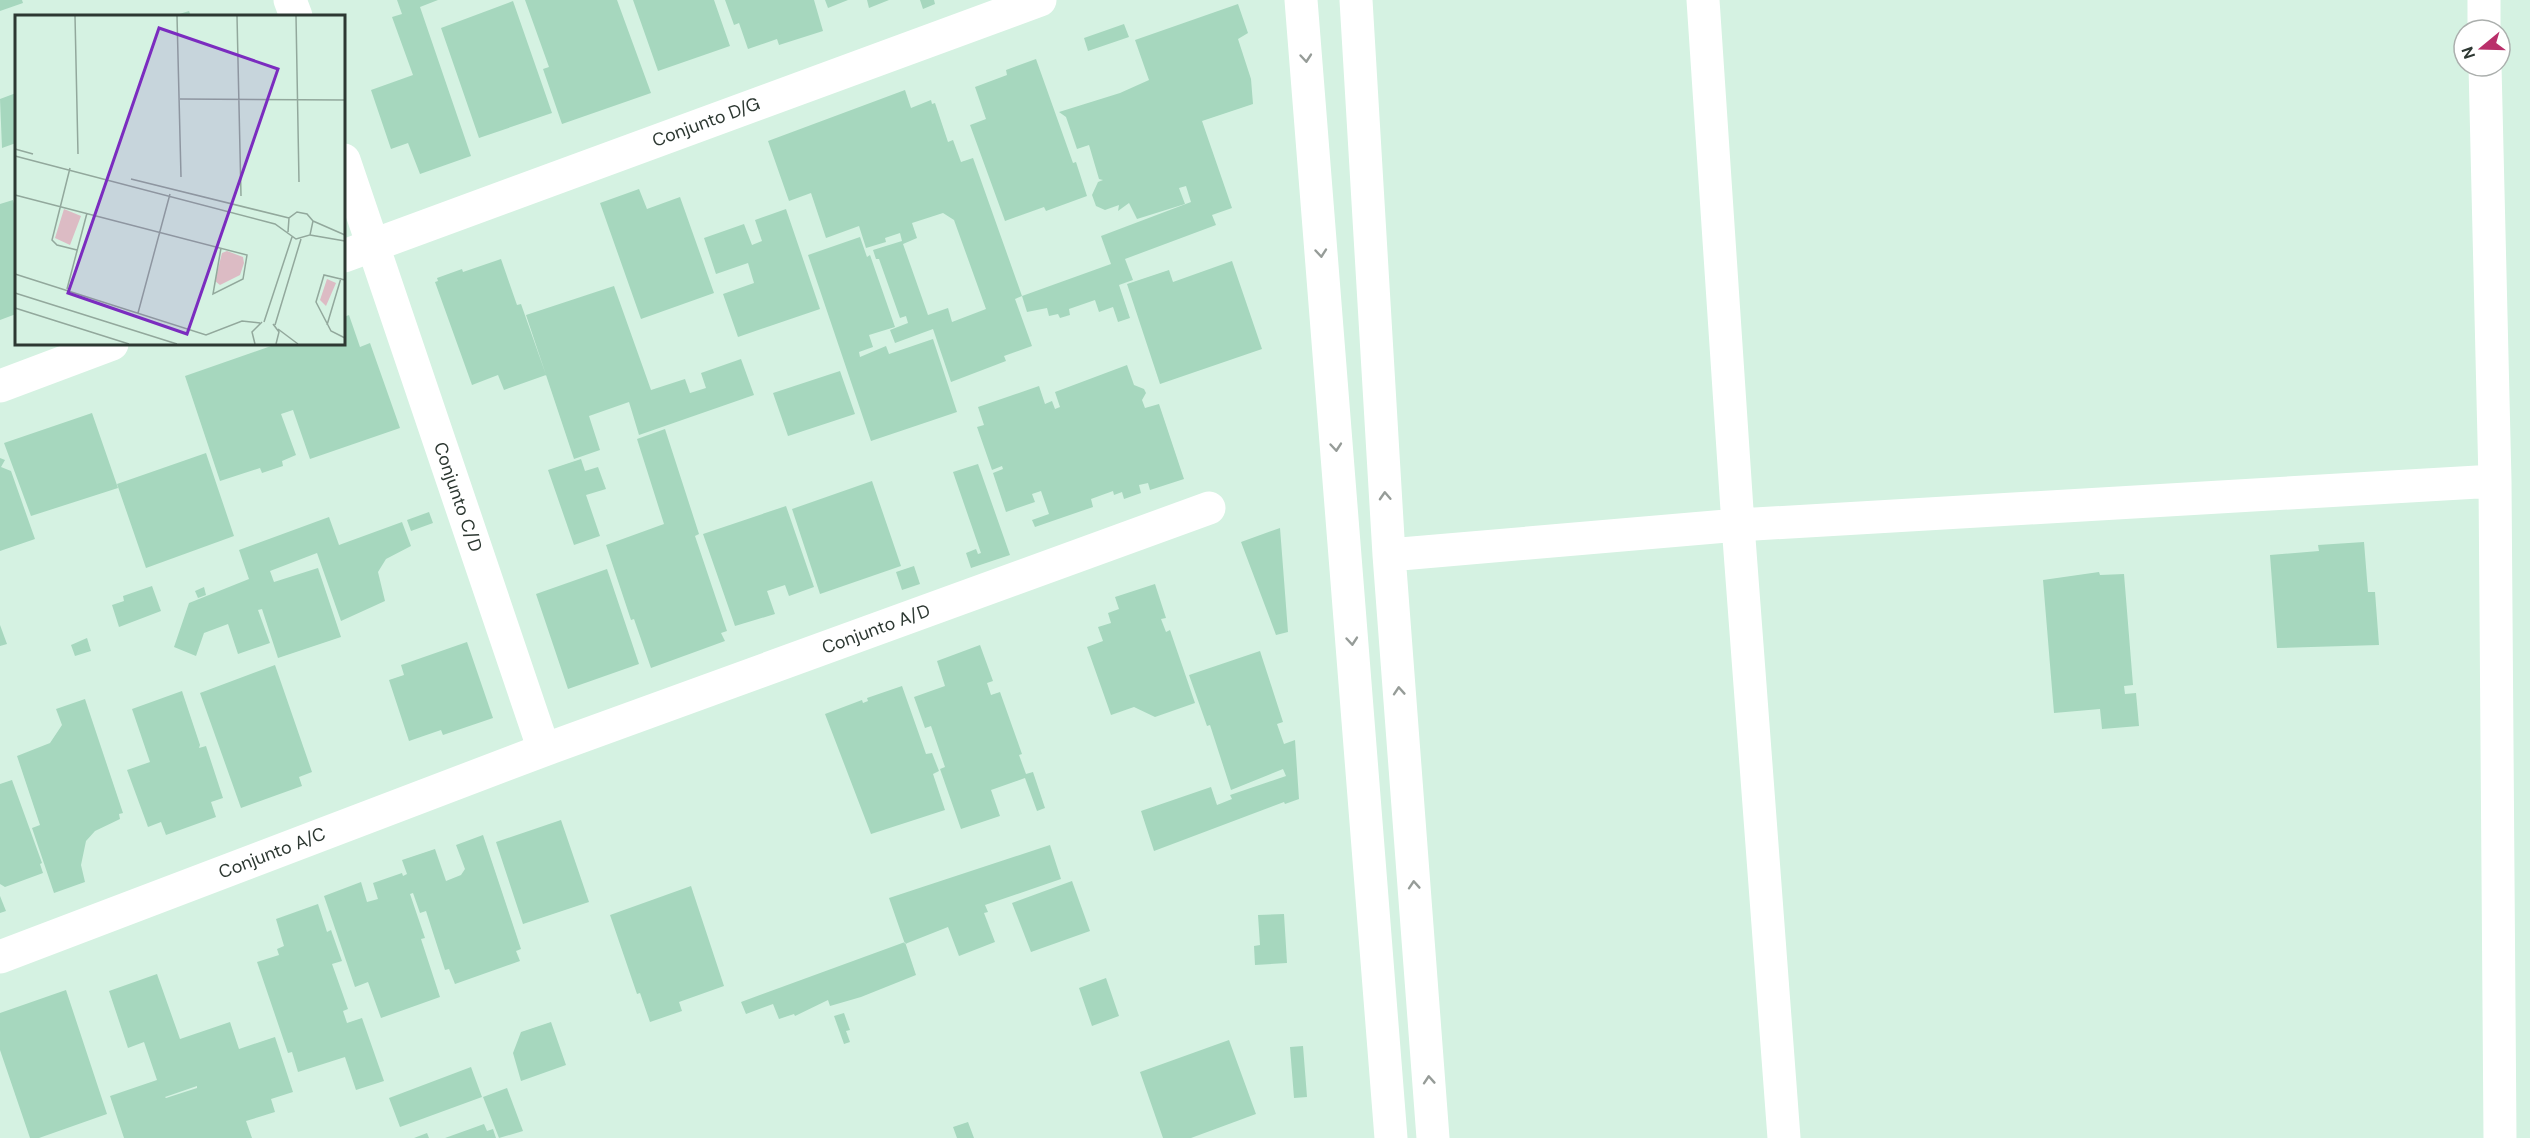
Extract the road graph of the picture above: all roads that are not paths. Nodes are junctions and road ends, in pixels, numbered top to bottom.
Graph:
1 (291, 0) edge
2 (1040, 0) edge
3 (1301, 0) edge
4 (1356, 0) edge
5 (1703, 0) edge
6 (2484, 0) edge
7 (296, 15) edge
8 (2484, 18) edge
9 (2485, 78) edge
10 (345, 166) edge
11 (358, 250) edge
12 (109, 345) edge
13 (0, 386) edge
14 (2494, 481) junction
15 (1209, 508) dead end
16 (1738, 525) junction
17 (1389, 555) junction
18 (544, 750) junction
19 (0, 957) edge
20 (1391, 1138) edge
21 (1433, 1138) edge
22 (1784, 1138) edge
23 (2500, 1138) edge

1 - 7 street
2 - 11 street, Conjunto D/G
3 -> 20 street
17 -> 4 street
5 - 16 street
6 - 8 street
9 - 14 street
10 - 11 street, Conjunto C/D
11 - 18 street, Conjunto C/D
12 - 13 street
14 - 16 street
14 - 23 street
15 - 18 street, Conjunto A/D
16 - 17 street
16 - 22 street
21 -> 17 street
18 - 19 street, Conjunto A/C

